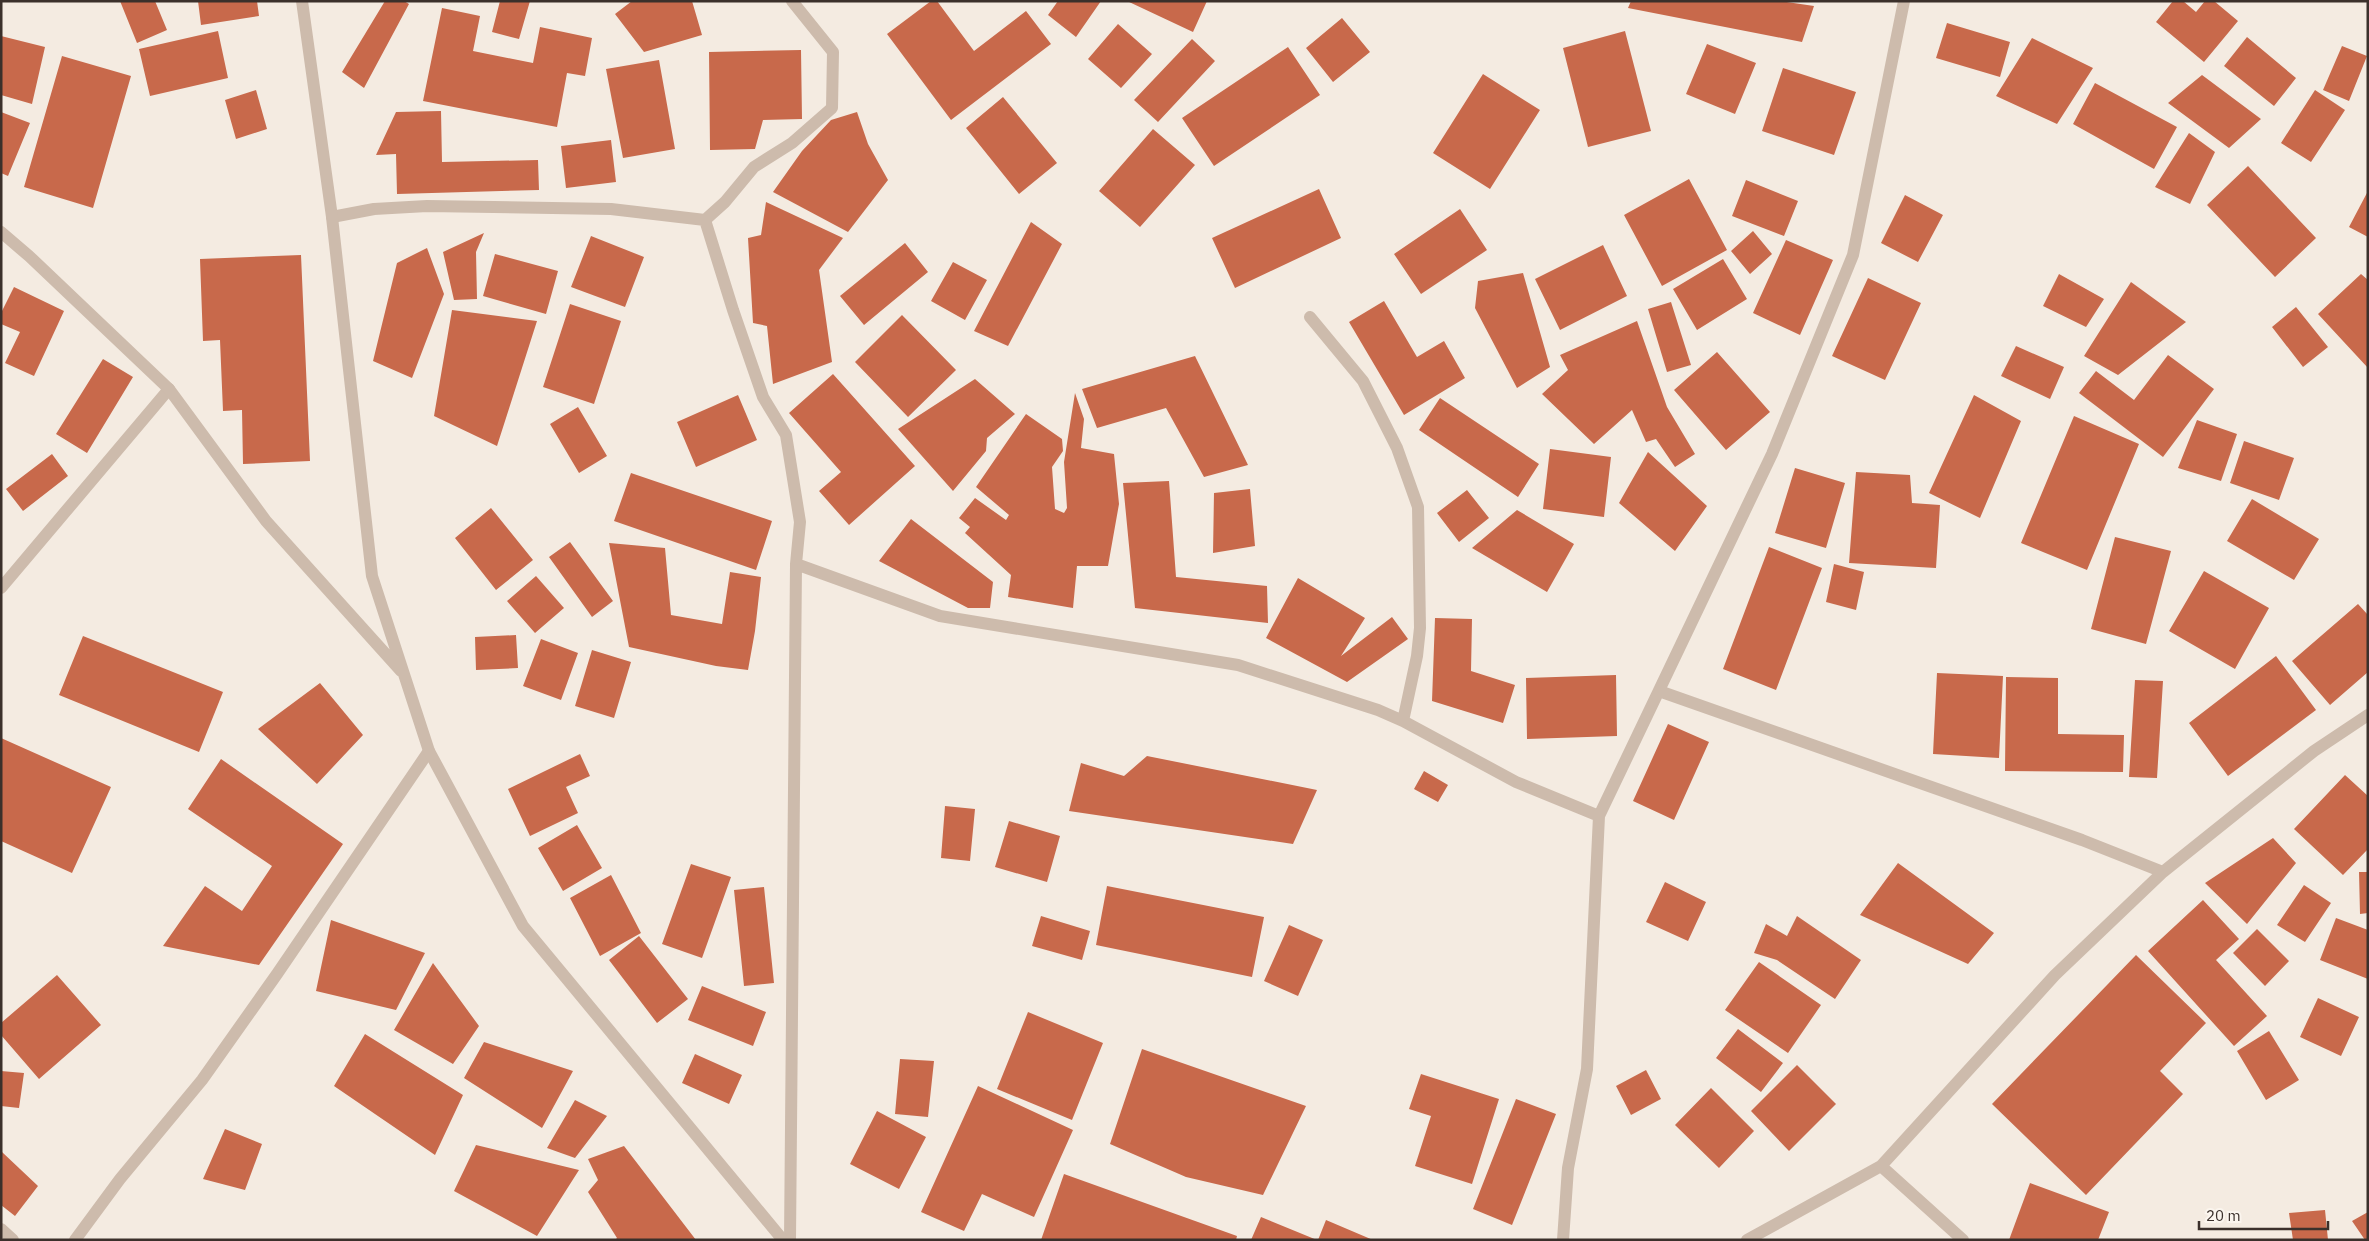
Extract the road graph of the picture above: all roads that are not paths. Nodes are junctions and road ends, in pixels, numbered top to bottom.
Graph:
1 (302, 1) edge
2 (792, 1) edge
3 (1904, 1) edge
4 (332, 217) junction
5 (705, 220) junction
6 (1, 232) edge
7 (1310, 317) dead end
8 (169, 389) junction
9 (796, 564) junction
10 (1, 588) edge
11 (405, 675) junction
12 (1659, 691) junction
13 (2368, 715) edge
14 (1403, 720) junction
15 (429, 751) junction
16 (1599, 816) junction
17 (2163, 872) junction
18 (1881, 1166) junction
19 (1, 1229) edge
20 (13, 1240) edge
21 (75, 1240) edge
22 (783, 1240) edge
23 (790, 1240) edge
24 (1563, 1240) edge
25 (1747, 1240) edge
26 (1963, 1240) edge

1 - 4 street
2 - 5 street
3 - 12 street
4 - 5 street
4 - 11 street
5 - 9 street
6 - 8 street
7 - 14 street
8 - 10 street
8 - 11 street
9 - 14 street
9 - 23 street
11 - 15 street
12 - 16 street
12 - 17 street
13 - 17 street
14 - 16 street
15 - 21 street
15 - 22 street
16 - 24 street
17 - 18 street
18 - 25 street
18 - 26 street
19 - 20 street

